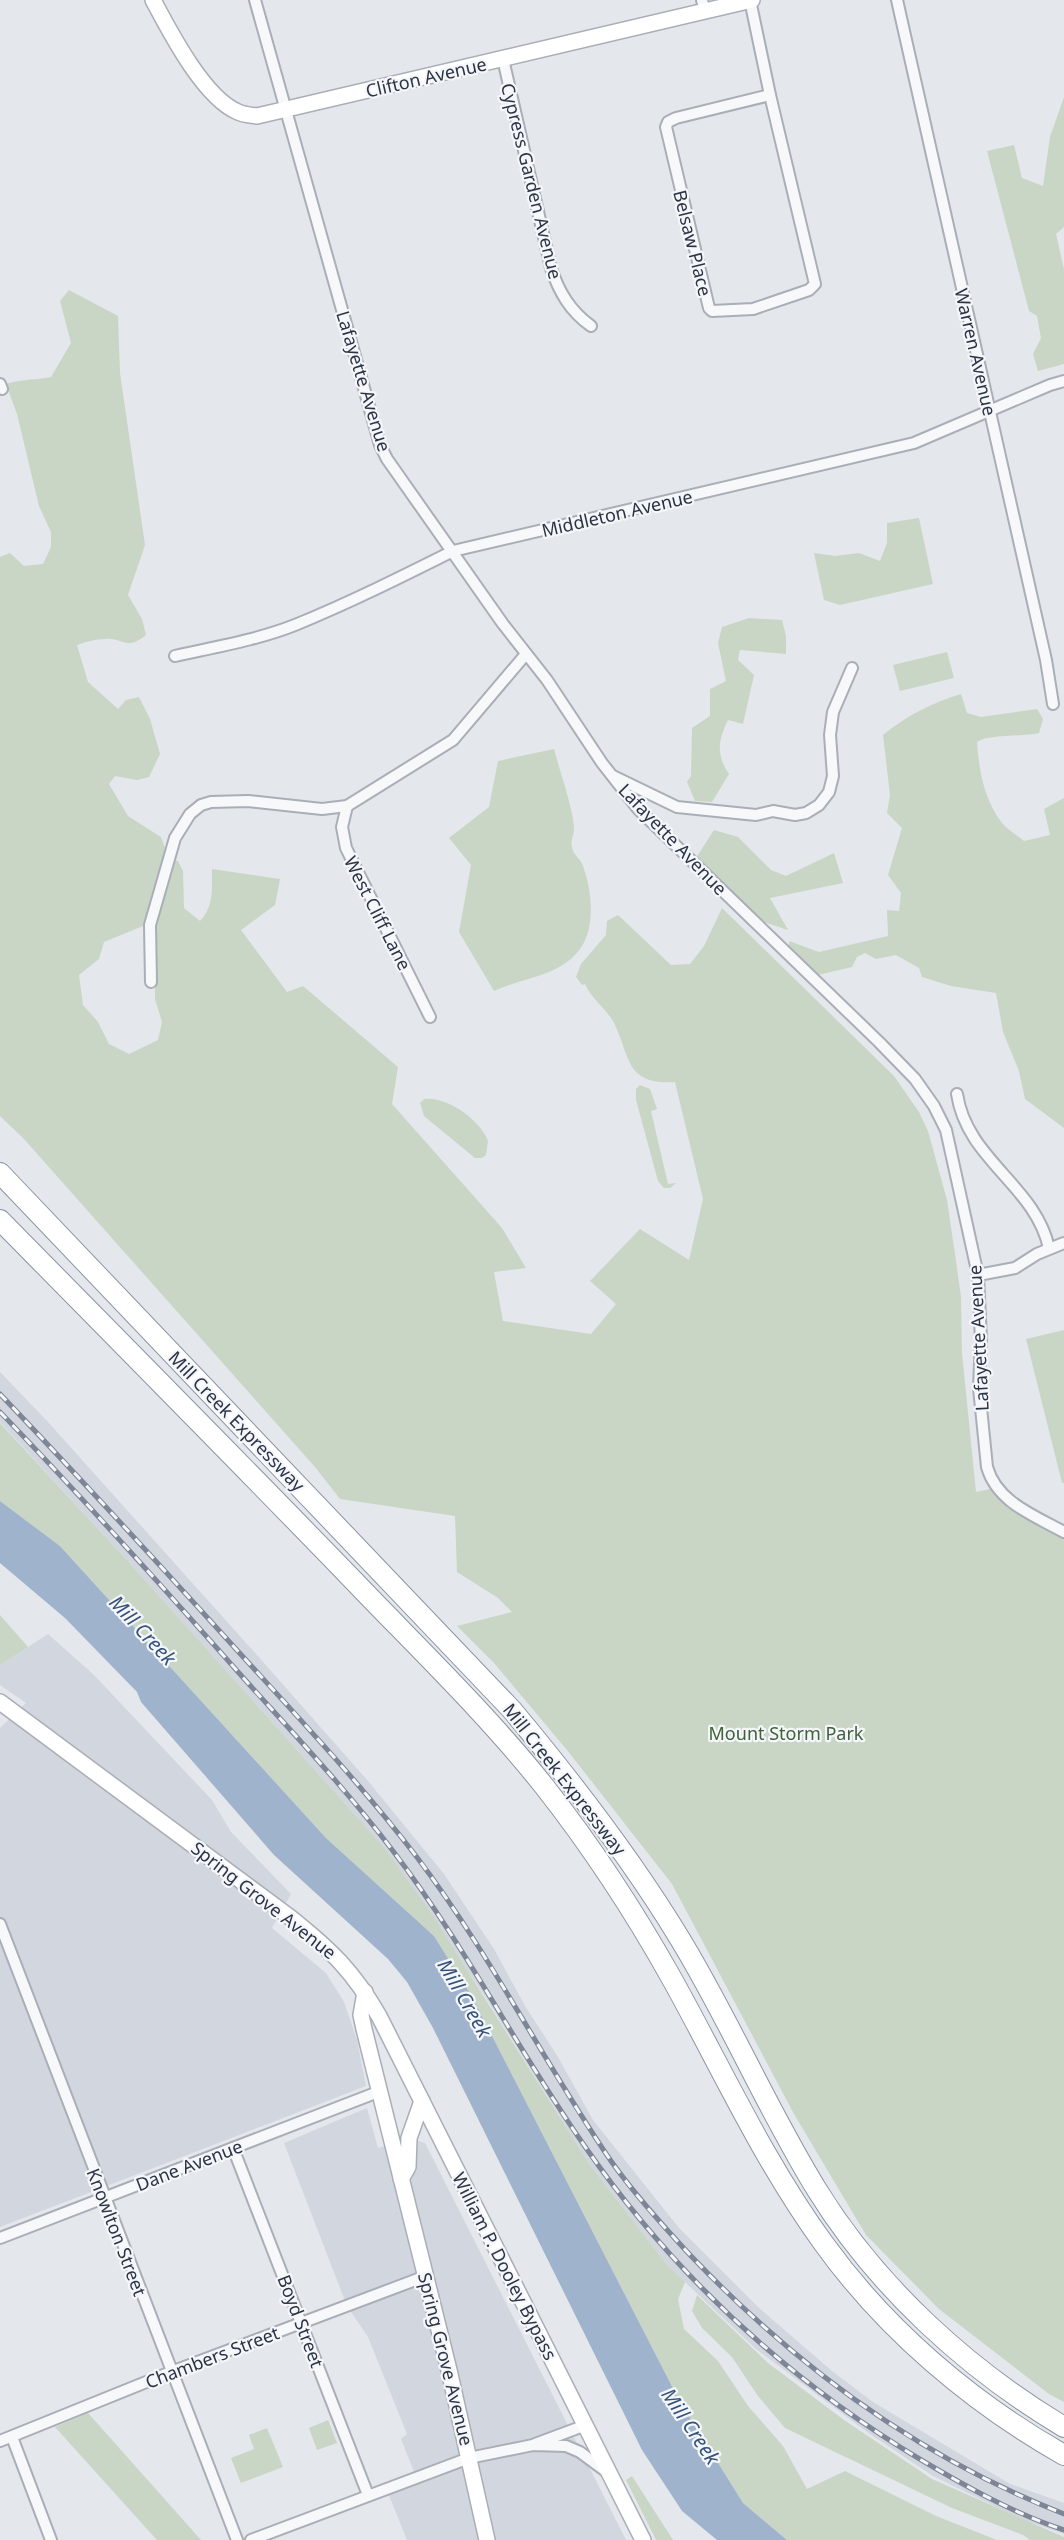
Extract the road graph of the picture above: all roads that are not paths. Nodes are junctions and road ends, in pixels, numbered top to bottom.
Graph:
1 (153, 0) edge
2 (255, 0) edge
3 (751, 0) edge
4 (897, 0) edge
5 (703, 6) edge
6 (503, 59) junction
7 (770, 95) junction
8 (285, 109) junction
9 (591, 326) dead end
10 (1064, 381) edge
11 (990, 412) junction
12 (453, 551) junction
13 (526, 654) junction
14 (175, 656) dead end
15 (852, 668) dead end
16 (1053, 704) dead end
17 (612, 775) junction
18 (347, 806) junction
19 (151, 982) dead end
20 (430, 1017) dead end
21 (957, 1094) dead end
22 (0, 1173) edge
23 (0, 1220) edge
24 (1064, 1243) edge
25 (1049, 1248) junction
26 (978, 1275) junction
27 (1064, 1532) edge
28 (1, 1705) edge
29 (0, 1924) edge
30 (365, 1992) junction
31 (378, 2092) junction
32 (422, 2101) junction
33 (233, 2148) junction
34 (401, 2179) junction
35 (104, 2197) junction
36 (0, 2238) edge
37 (426, 2276) junction
38 (302, 2322) junction
39 (171, 2372) junction
40 (586, 2425) junction
41 (1064, 2427) edge
42 (12, 2437) junction
43 (0, 2441) edge
44 (533, 2445) junction
45 (1064, 2455) edge
46 (469, 2458) junction
47 (610, 2473) junction
48 (368, 2495) junction
49 (51, 2540) edge
50 (237, 2540) edge
51 (250, 2540) edge
52 (487, 2540) edge
53 (643, 2540) edge

1 - 8 main road, Clifton Avenue
2 - 8 street, Lafayette Avenue
3 - 5 main road, Clifton Avenue
3 - 7 street, Belsaw Place
4 - 11 street, Warren Avenue
5 - 6 main road, Clifton Avenue
6 - 8 main road, Clifton Avenue
6 - 9 street, Cypress Garden Avenue
7 - 7 street, Belsaw Place
8 - 12 street, Lafayette Avenue
10 - 11 street, Middleton Avenue
11 - 12 street, Middleton Avenue
11 - 16 street, Warren Avenue
12 - 13 street, Lafayette Avenue
12 - 14 street, Middleton Avenue
13 - 17 street, Lafayette Avenue
13 - 18 street
15 - 17 street
17 - 26 street, Lafayette Avenue
18 - 19 street
18 - 20 street, West Cliff Lane
21 - 25 street
22 - 41 highway, Mill Creek Expressway
23 - 45 highway, Mill Creek Expressway
24 - 25 street
25 - 26 street
26 - 27 street, Lafayette Avenue
28 - 30 main road, Spring Grove Avenue
29 - 35 street, Knowlton Street
30 - 31 main road, Spring Grove Avenue
30 - 32 main road, William P. Dooley Bypass
31 - 33 street, Dane Avenue
31 - 34 main road, Spring Grove Avenue
32 - 34 main road, Spring Grove Avenue
32 - 40 main road, William P. Dooley Bypass
33 - 35 street, Dane Avenue
33 - 38 street, Boyd Street
34 - 37 main road, Spring Grove Avenue
35 - 36 street, Dane Avenue
35 - 39 street, Knowlton Street
37 - 38 street, Chambers Street
37 - 46 main road, Spring Grove Avenue
38 - 39 street, Chambers Street
38 - 48 street, Boyd Street
39 - 42 street, Chambers Street
39 - 50 street, Knowlton Street
40 - 44 street
40 - 47 main road, William P. Dooley Bypass
42 - 43 street, Chambers Street
42 - 49 street
44 - 46 street
44 - 47 street
46 - 48 street
46 - 52 main road, Spring Grove Avenue
47 - 53 main road, William P. Dooley Bypass
48 - 51 street

